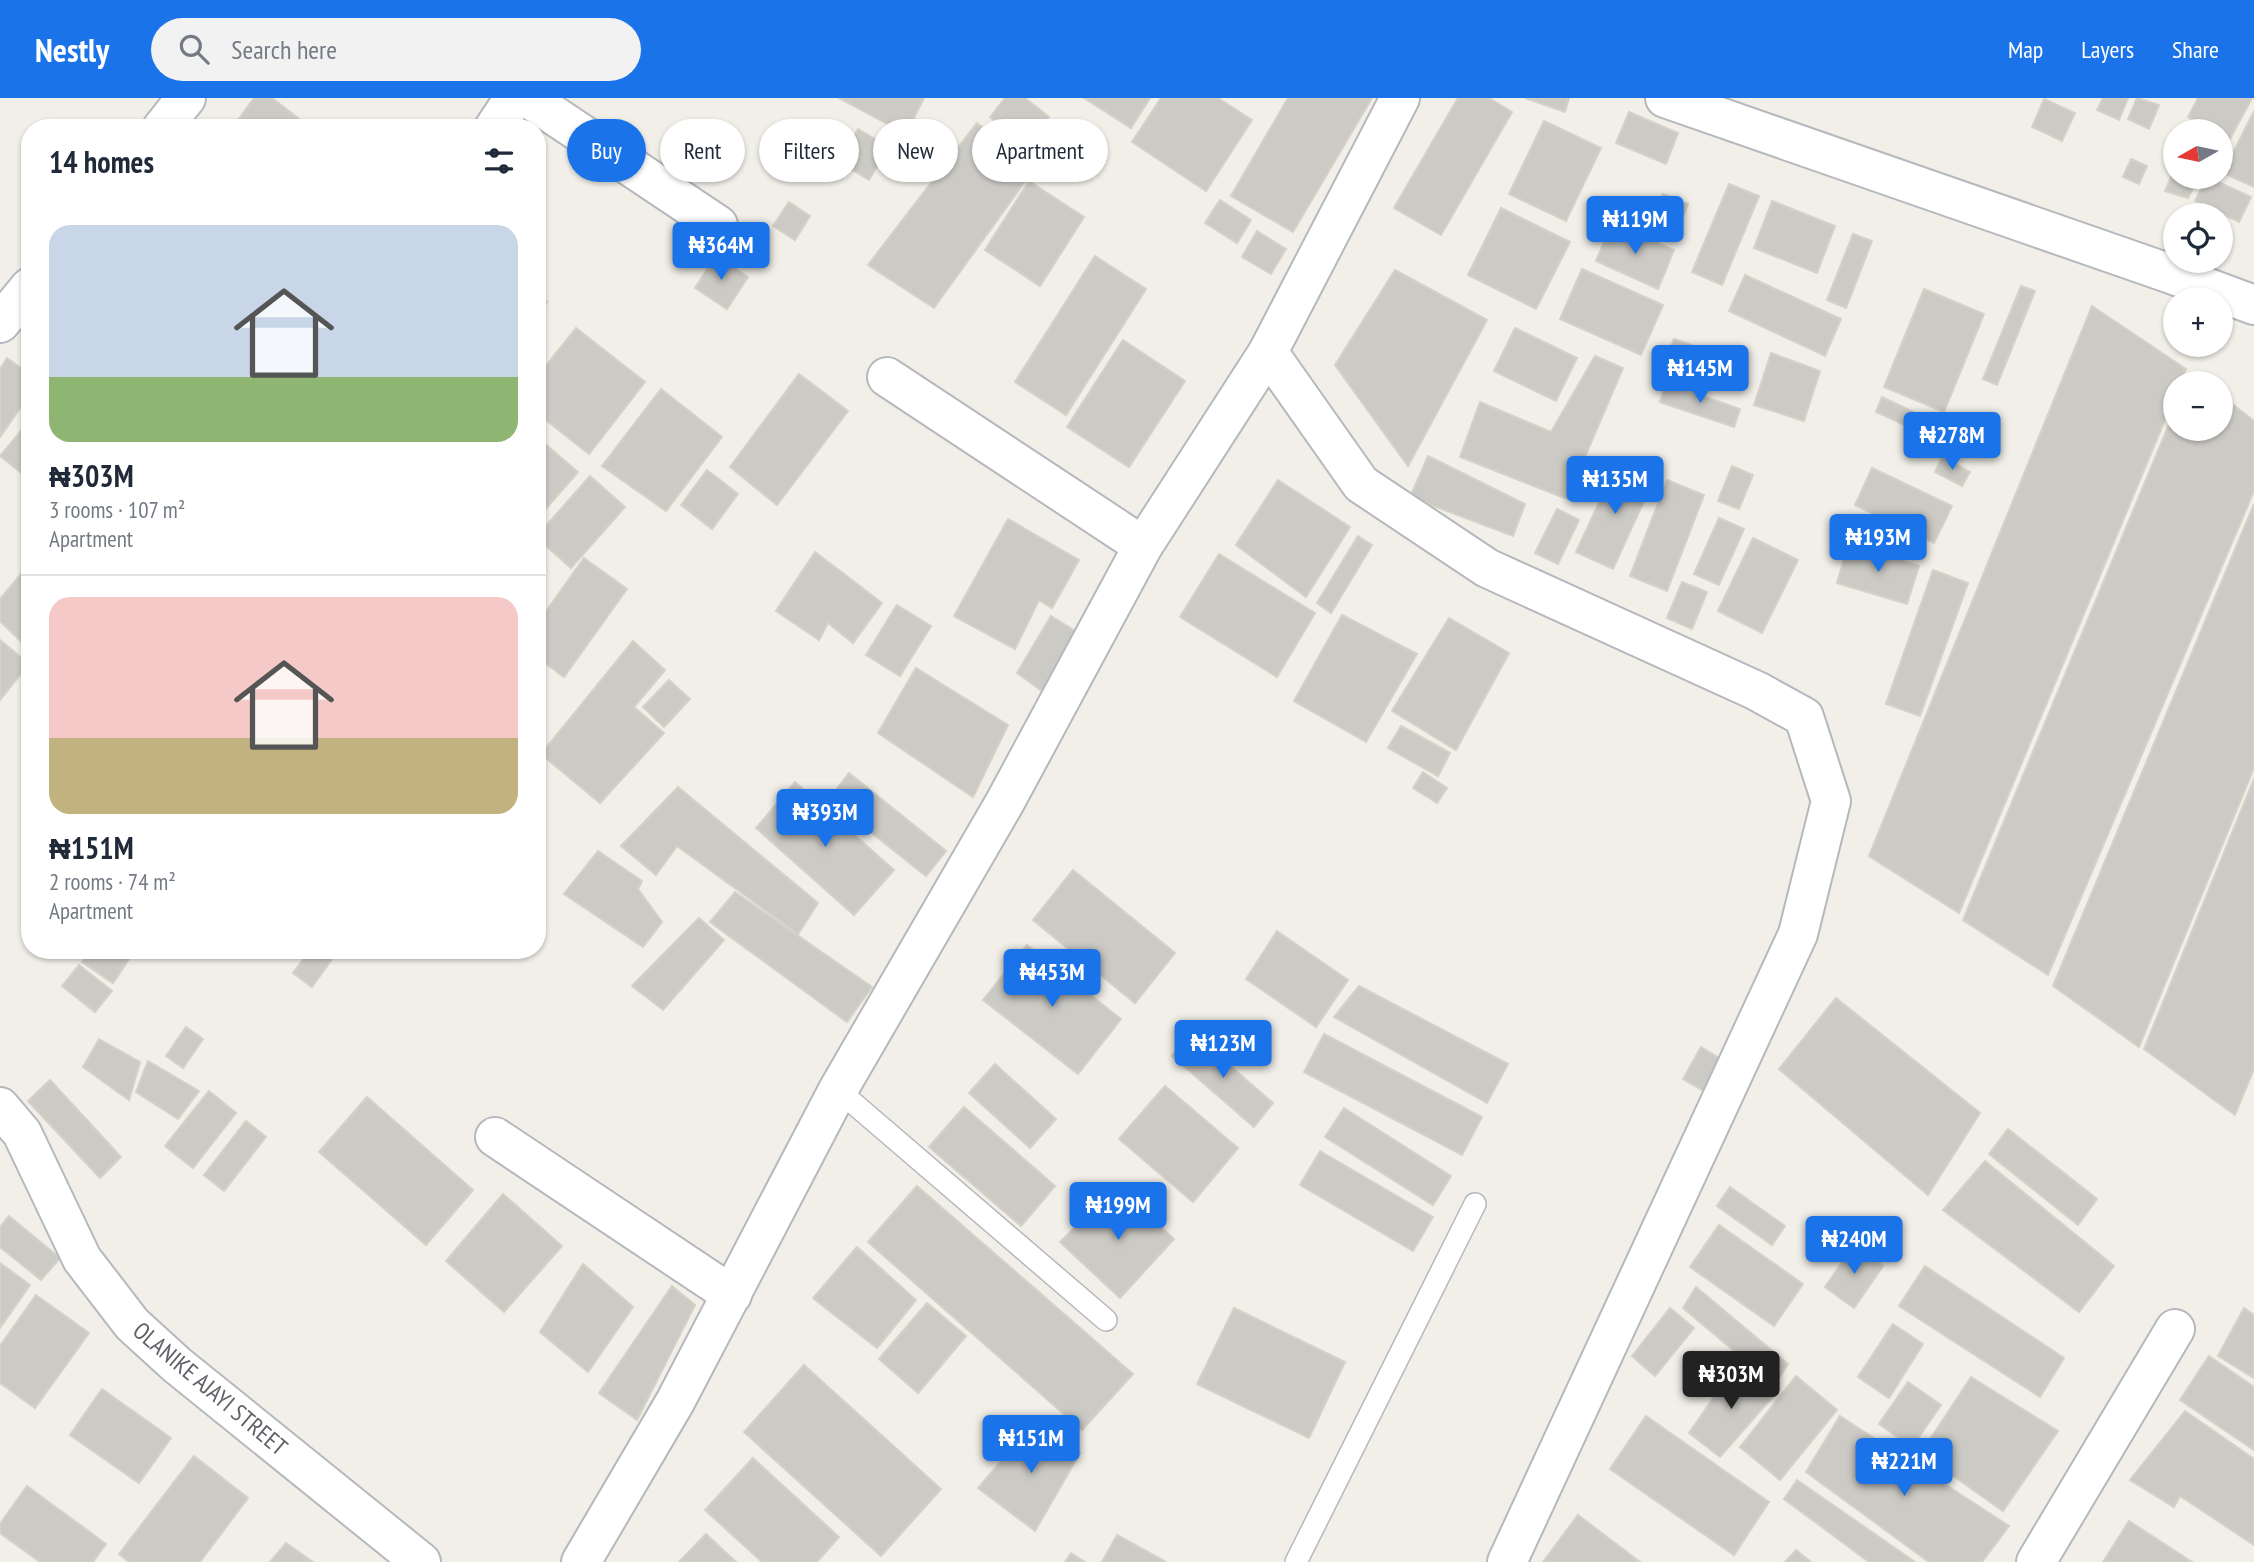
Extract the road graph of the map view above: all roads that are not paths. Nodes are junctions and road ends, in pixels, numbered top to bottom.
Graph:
1 (186, 98) edge
2 (514, 98) edge
3 (528, 98) edge
4 (1400, 98) edge
5 (1665, 98) edge
6 (169, 119) edge
7 (500, 119) edge
8 (718, 225) dead end
9 (21, 298) edge
10 (2254, 305) edge
11 (0, 323) edge
12 (1268, 352) junction
13 (887, 377) dead end
14 (1143, 546) junction
15 (838, 1090) junction
16 (0, 1107) edge
17 (495, 1136) dead end
18 (1475, 1204) dead end
19 (732, 1295) junction
20 (1105, 1320) dead end
21 (2175, 1329) dead end
22 (421, 1562) edge
23 (581, 1562) edge
24 (1296, 1562) edge
25 (1507, 1562) edge
26 (2036, 1562) edge

1 - 6 street
2 - 7 street
3 - 8 street
4 - 12 street
5 - 10 street
9 - 11 street
12 - 14 street
12 - 25 street
13 - 14 street
14 - 15 street
15 - 19 street
15 - 20 lane
16 - 22 street, OLANIKE AJAYI STREET
17 - 19 street
18 - 24 lane
19 - 23 street
21 - 26 street

